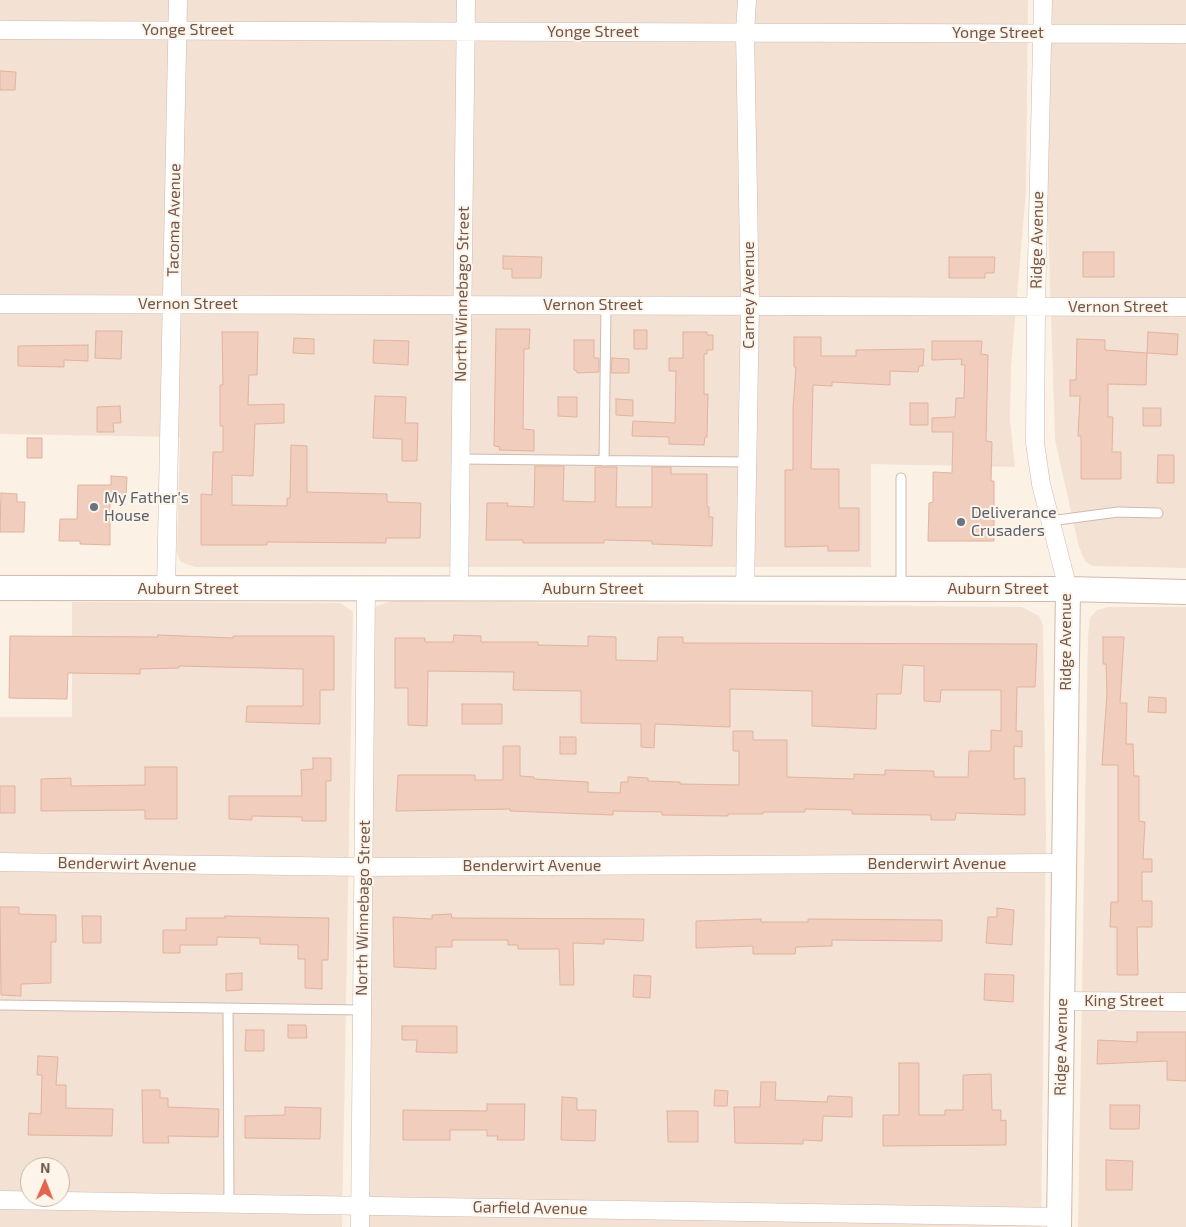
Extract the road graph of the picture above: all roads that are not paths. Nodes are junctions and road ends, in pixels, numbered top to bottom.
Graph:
1 (178, 0) edge
2 (466, 0) edge
3 (747, 0) edge
4 (1043, 0) edge
5 (0, 30) edge
6 (178, 30) junction
7 (465, 32) junction
8 (745, 32) junction
9 (1043, 34) junction
10 (1186, 34) edge
11 (0, 304) edge
12 (173, 304) junction
13 (461, 305) junction
14 (606, 305) junction
15 (750, 306) junction
16 (1036, 307) junction
17 (1186, 307) edge
18 (460, 459) junction
19 (604, 461) junction
20 (748, 462) junction
21 (901, 478) dead end
22 (1158, 513) dead end
23 (1050, 521) junction
24 (0, 588) edge
25 (366, 588) junction
26 (459, 589) junction
27 (1068, 589) junction
28 (166, 590) junction
29 (745, 590) junction
30 (901, 590) junction
31 (1186, 592) edge
32 (0, 862) edge
33 (1064, 863) junction
34 (364, 867) junction
35 (1062, 1001) junction
36 (1186, 1002) edge
37 (0, 1005) edge
38 (228, 1008) junction
39 (362, 1010) junction
40 (0, 1200) edge
41 (228, 1204) junction
42 (360, 1206) junction
43 (1059, 1222) edge
44 (360, 1227) edge

1 - 6 street, Tacoma Avenue
2 - 7 street, North Winnebago Street
3 - 8 street, Carney Avenue
4 - 9 street, Ridge Avenue
5 - 6 street, Yonge Street
6 - 7 street, Yonge Street
6 - 12 street, Tacoma Avenue
7 - 8 street, Yonge Street
7 - 13 street, North Winnebago Street
8 - 9 street, Yonge Street
8 - 15 street, Carney Avenue
9 - 10 street, Yonge Street
9 - 16 street, Ridge Avenue
11 - 12 street, Vernon Street
12 - 13 street, Vernon Street
12 - 28 street, Tacoma Avenue
13 - 14 street, Vernon Street
13 - 18 street, North Winnebago Street
14 - 15 street, Vernon Street
14 - 19 lane
15 - 16 street, Vernon Street
15 - 20 street, Carney Avenue
16 - 17 street, Vernon Street
16 - 23 street, Ridge Avenue
18 - 19 lane
18 - 26 street, North Winnebago Street
19 - 20 lane
20 - 29 street, Carney Avenue
21 - 30 lane
22 - 23 lane
23 - 27 street, Ridge Avenue
24 - 28 main road, Auburn Street
25 - 26 main road, Auburn Street
25 - 28 main road, Auburn Street
25 - 34 street, North Winnebago Street
26 - 29 main road, Auburn Street
27 - 30 main road, Auburn Street
27 - 31 main road, Auburn Street
27 - 33 main road, Ridge Avenue
29 - 30 main road, Auburn Street
32 - 34 street, Benderwirt Avenue
33 - 34 street, Benderwirt Avenue
33 - 35 main road, Ridge Avenue
34 - 39 street, North Winnebago Street
35 - 36 street, King Street
35 - 43 main road, Ridge Avenue
37 - 38 lane
38 - 39 lane
38 - 41 lane
39 - 42 street, North Winnebago Street
40 - 41 street, Garfield Avenue
41 - 42 street, Garfield Avenue
42 - 43 street, Garfield Avenue
42 - 44 street, North Winnebago Street

